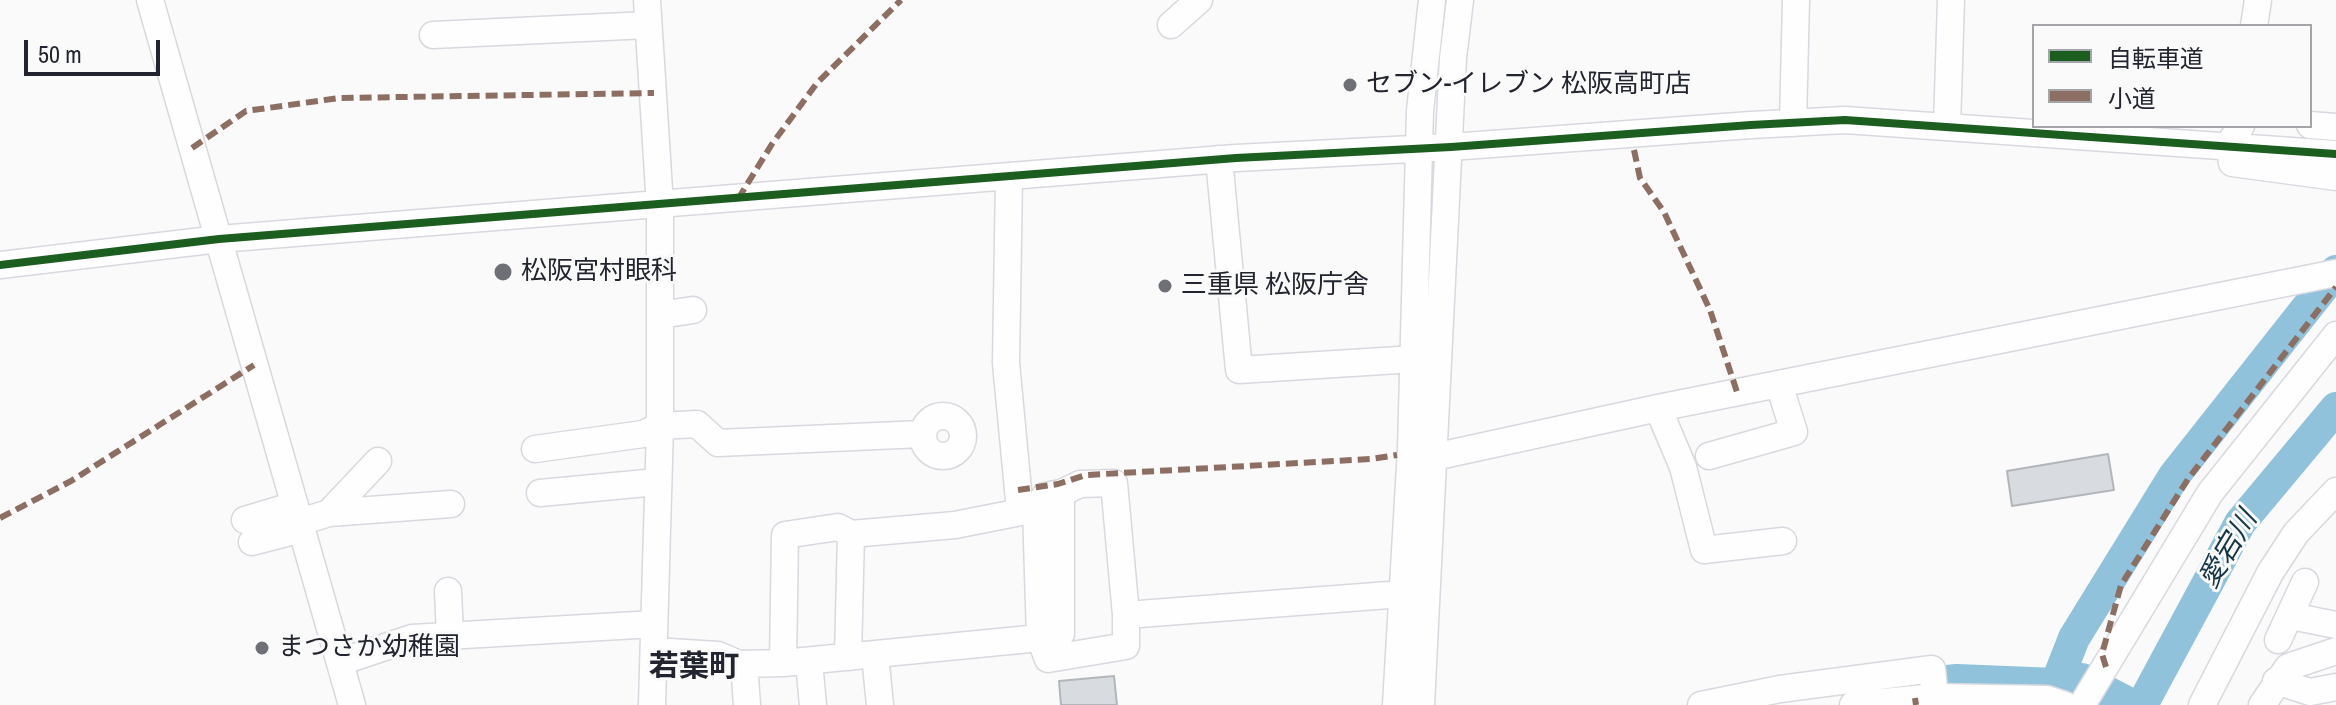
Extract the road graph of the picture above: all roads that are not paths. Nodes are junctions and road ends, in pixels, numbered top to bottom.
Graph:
1 (150, 0) edge
2 (1199, 0) edge
3 (1432, 0) edge
4 (1460, 0) edge
5 (1796, 0) edge
6 (1951, 0) edge
7 (2258, 0) edge
8 (648, 12) edge
9 (2254, 24) edge
10 (1171, 25) dead end
11 (433, 35) dead end
12 (1793, 123) junction
13 (2312, 125) edge
14 (1947, 126) junction
15 (2336, 127) edge
16 (2235, 135) edge
17 (1451, 147) junction
18 (1422, 148) junction
19 (2336, 154) edge
20 (1219, 159) junction
21 (1009, 177) junction
22 (2336, 177) edge
23 (660, 206) junction
24 (219, 239) junction
25 (0, 265) edge
26 (2330, 274) edge
27 (693, 310) dead end
28 (660, 315) junction
29 (2336, 335) edge
30 (1415, 359) junction
31 (1779, 384) junction
32 (1658, 408) junction
33 (660, 426) junction
34 (922, 434) dead end
35 (535, 449) dead end
36 (1709, 456) dead end
37 (1434, 457) junction
38 (378, 461) dead end
39 (657, 482) junction
40 (2336, 491) edge
41 (540, 493) dead end
42 (1061, 493) junction
43 (451, 504) dead end
44 (1028, 510) junction
45 (329, 513) junction
46 (299, 519) junction
47 (249, 531) dead end
48 (851, 534) junction
49 (1783, 541) dead end
50 (2305, 582) dead end
51 (448, 591) dead end
52 (1402, 594) junction
53 (1126, 615) junction
54 (2291, 616) junction
55 (654, 624) junction
56 (2336, 625) edge
57 (450, 636) junction
58 (1040, 638) junction
59 (2278, 640) dead end
60 (654, 651) junction
61 (2336, 651) edge
62 (875, 655) junction
63 (848, 657) junction
64 (340, 662) junction
65 (796, 663) junction
66 (739, 664) junction
67 (2276, 681) junction
68 (2336, 687) edge
69 (1857, 694) edge
70 (1767, 696) edge
71 (1935, 696) junction
72 (2078, 702) edge
73 (352, 705) edge
74 (652, 705) edge
75 (747, 705) edge
76 (813, 705) edge
77 (880, 705) edge
78 (1396, 705) edge
79 (1421, 705) edge
80 (1701, 705) edge
81 (2202, 705) edge
82 (2262, 705) edge

1 - 24 street
2 - 10 street
3 - 18 street
4 - 17 street
5 - 12 street
6 - 14 street
7 - 9 street
8 - 11 street
8 - 23 street
12 - 14 street
12 - 17 street
13 - 15 street
14 - 16 street
16 - 19 street
16 - 22 street
17 - 18 street
17 - 37 street
18 - 20 street
18 - 30 street
20 - 21 street
20 - 30 street
21 - 23 street
21 - 44 street
23 - 24 street
23 - 28 street
24 - 25 street
24 - 46 street
26 - 31 street
27 - 28 street
28 - 33 street
29 - 72 street
30 - 52 street
31 - 32 street
31 - 36 street
32 - 37 street
32 - 49 street
33 - 34 street
33 - 35 street
33 - 39 street
37 - 79 street
38 - 45 street
39 - 41 street
39 - 55 street
40 - 81 street
42 - 44 street
42 - 53 street
42 - 58 street
43 - 45 street
44 - 48 street
44 - 58 street
45 - 46 street
46 - 47 street
46 - 64 street
48 - 63 street
48 - 65 street
50 - 54 street
51 - 57 street
52 - 53 street
52 - 78 street
53 - 58 street
54 - 56 street
54 - 59 street
55 - 57 street
55 - 60 street
57 - 64 street
58 - 62 street
60 - 66 street
60 - 74 street
61 - 67 street
62 - 63 street
62 - 77 street
63 - 65 street
64 - 73 street
65 - 66 street
65 - 76 street
66 - 75 street
67 - 68 street
67 - 82 street
69 - 70 street
69 - 71 street
69 - 71 street
70 - 80 street
71 - 72 street

